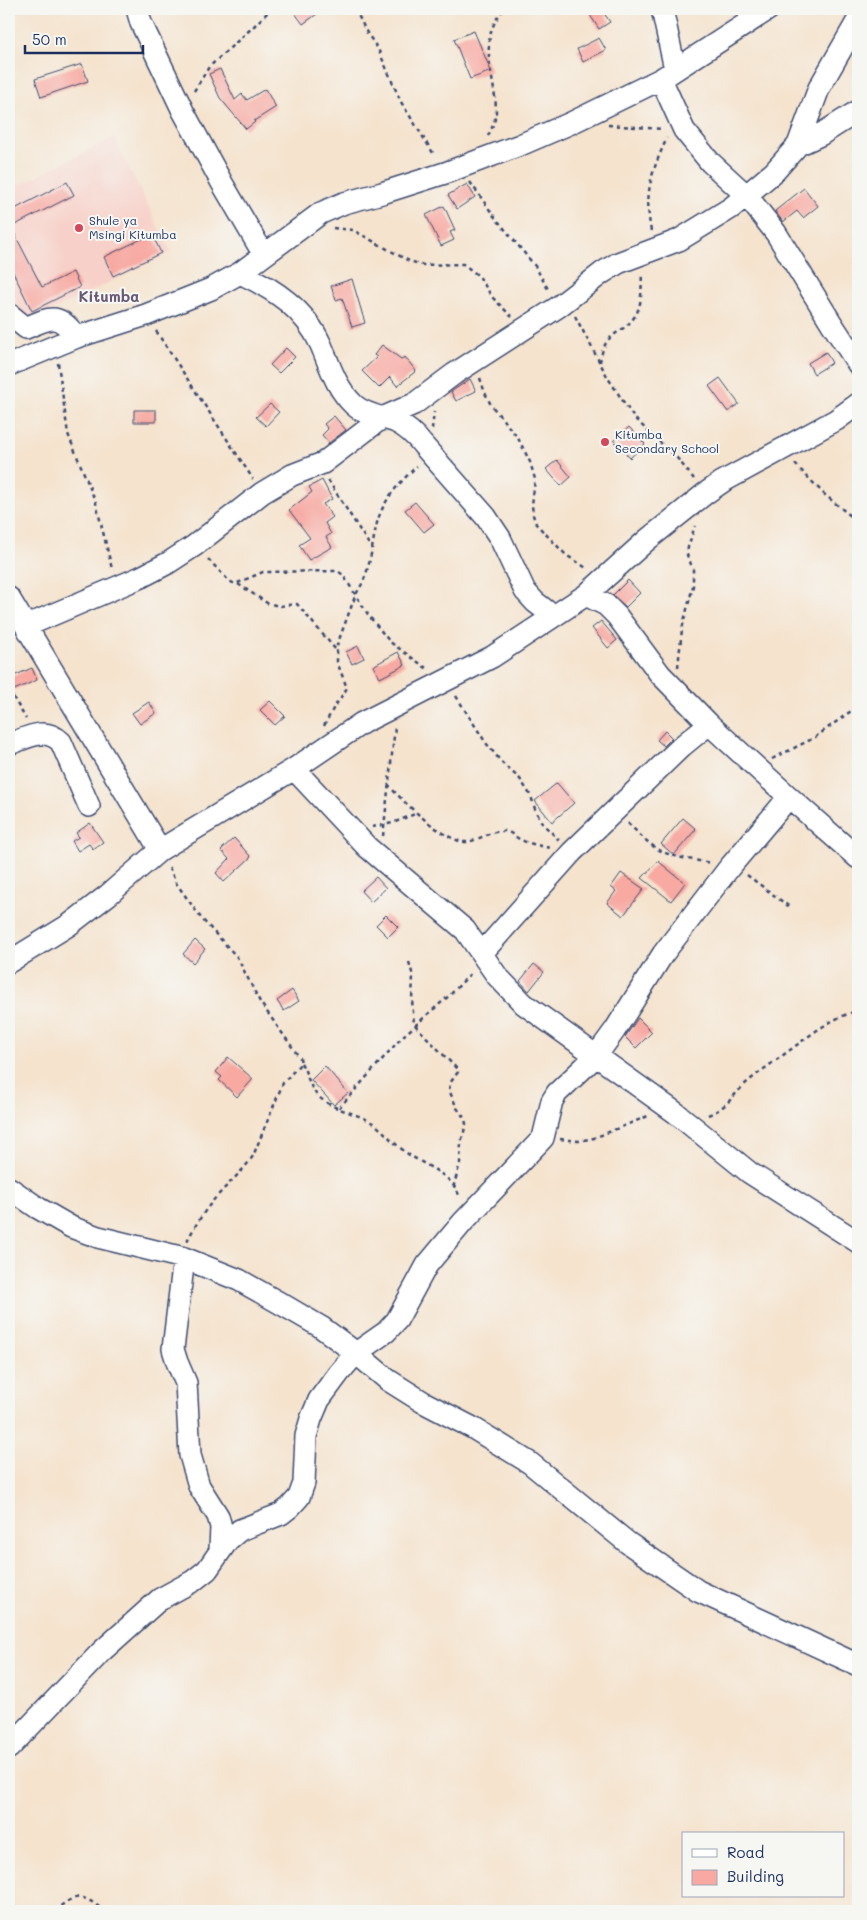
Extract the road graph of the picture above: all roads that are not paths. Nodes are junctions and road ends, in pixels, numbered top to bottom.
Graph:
1 (137, 9) edge
2 (662, 9) edge
3 (769, 9) edge
4 (858, 20) edge
5 (668, 74) junction
6 (858, 112) edge
7 (798, 144) junction
8 (747, 196) junction
9 (264, 255) junction
10 (240, 273) junction
11 (9, 314) edge
12 (77, 337) junction
13 (858, 364) edge
14 (9, 365) edge
15 (858, 404) edge
16 (382, 418) junction
17 (591, 591) junction
18 (9, 598) edge
19 (553, 616) junction
20 (26, 626) junction
21 (709, 724) junction
22 (9, 744) edge
23 (294, 769) junction
24 (788, 797) junction
25 (89, 806) dead end
26 (160, 850) junction
27 (858, 858) edge
28 (482, 953) junction
29 (9, 962) edge
30 (596, 1056) junction
31 (9, 1188) edge
32 (858, 1242) edge
33 (184, 1258) junction
34 (356, 1353) junction
35 (220, 1549) junction
36 (858, 1665) edge
37 (9, 1748) edge

1 - 9 street
2 - 5 street
3 - 5 street
4 - 7 street
5 - 8 street
5 - 9 street
6 - 7 street
7 - 8 street
8 - 13 street
8 - 16 street
9 - 10 street
10 - 12 street
10 - 16 street
11 - 12 street
12 - 14 street
15 - 17 street
16 - 19 street
16 - 20 street
17 - 19 street
17 - 21 street
18 - 20 street
19 - 23 street
20 - 26 street
21 - 24 street
21 - 28 street
22 - 25 street
23 - 26 street
23 - 28 street
24 - 27 street
24 - 30 street
26 - 29 street
28 - 30 street
30 - 32 street
30 - 34 street
31 - 33 street
33 - 34 street
33 - 35 street
34 - 35 street
34 - 36 street
35 - 37 street

